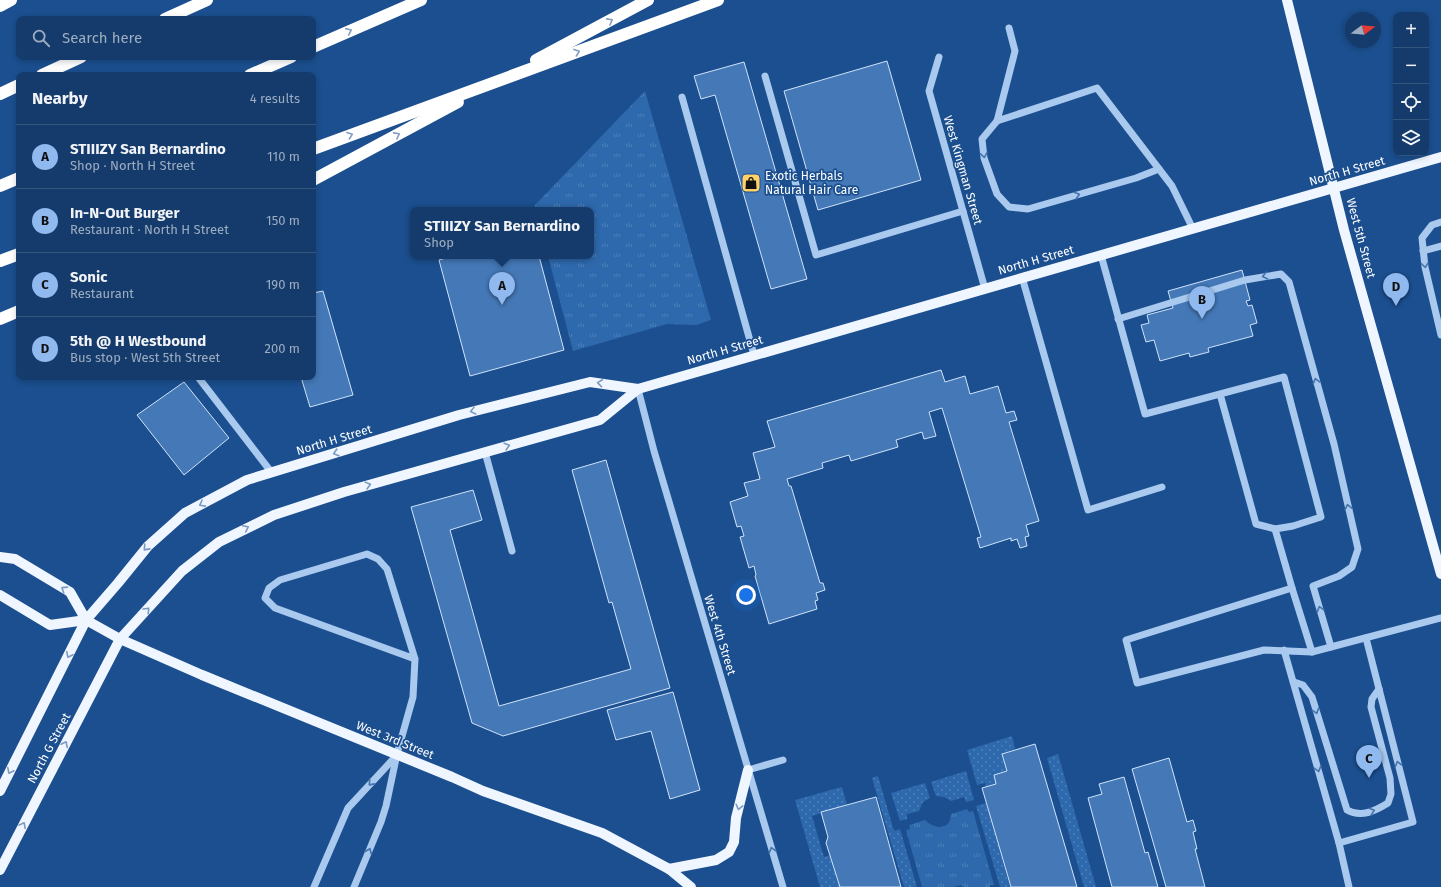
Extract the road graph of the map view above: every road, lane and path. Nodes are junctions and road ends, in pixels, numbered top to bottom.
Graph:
1 (11, 0) edge
2 (207, 0) edge
3 (421, 0) edge
4 (648, 0) edge
5 (718, 0) edge
6 (1287, 0) edge
7 (0, 6) edge
8 (172, 16) edge
9 (1009, 28) dead end
10 (316, 46) edge
11 (939, 57) dead end
12 (74, 60) edge
13 (284, 60) edge
14 (48, 72) edge
15 (257, 72) edge
16 (765, 76) dead end
17 (16, 86) edge
18 (0, 94) edge
19 (682, 97) dead end
20 (997, 121) junction
21 (316, 148) edge
22 (1441, 157) edge
23 (1159, 169) junction
24 (316, 178) edge
25 (16, 179) edge
26 (0, 186) edge
27 (1334, 188) junction
28 (963, 212) junction
29 (1441, 222) edge
30 (1192, 229) junction
31 (1441, 246) edge
32 (1423, 251) junction
33 (16, 255) edge
34 (1101, 255) junction
35 (0, 261) edge
36 (1022, 278) junction
37 (985, 289) junction
38 (16, 312) edge
39 (0, 319) edge
40 (1118, 319) junction
41 (1441, 335) edge
42 (754, 355) junction
43 (200, 380) edge
44 (638, 389) junction
45 (1220, 394) junction
46 (485, 452) junction
47 (272, 472) junction
48 (1162, 487) dead end
49 (1275, 529) junction
50 (512, 551) dead end
51 (0, 557) edge
52 (1441, 574) edge
53 (1292, 588) junction
54 (0, 595) edge
55 (1441, 618) edge
56 (86, 620) junction
57 (1366, 638) junction
58 (120, 639) junction
59 (1331, 647) junction
60 (1284, 650) junction
61 (1312, 652) junction
62 (415, 659) junction
63 (1294, 682) junction
64 (1379, 689) junction
65 (397, 754) junction
66 (783, 760) dead end
67 (748, 770) junction
68 (0, 791) edge
69 (1339, 843) junction
70 (2, 858) edge
71 (669, 869) junction
72 (0, 870) edge
73 (314, 887) edge
74 (354, 887) edge
75 (691, 887) edge
76 (783, 887) edge
77 (1349, 887) edge

1 - 7 highway
2 - 8 highway
10 -> 3 highway
24 -> 4 highway
21 -> 5 highway
6 - 27 main road, West 5th Street
9 - 20 street
11 - 28 street, West Kingman Street
12 - 14 highway
13 - 15 highway
16 - 28 street
17 - 18 highway
19 - 42 street
20 - 23 street
20 -> 23 street
22 - 27 main road, North H Street
23 - 30 street
25 - 26 highway
27 - 30 main road, North H Street
27 - 52 main road, West 5th Street
28 - 37 street, West Kingman Street
29 - 32 street
30 - 34 main road, North H Street
31 - 32 street
32 -> 41 street
33 - 35 highway
34 - 36 main road, North H Street
34 - 40 street
36 - 37 main road, North H Street
36 - 48 street
37 - 42 main road, North H Street
38 - 39 highway
40 - 45 street
59 -> 40 street
42 - 44 main road, North H Street
43 - 47 street
46 -> 44 main road, North H Street
44 -> 47 main road, North H Street
44 - 67 street, West 4th Street
45 - 49 street
45 - 49 street
46 - 50 street
58 -> 46 main road, North H Street
47 -> 56 main road, North H Street
49 - 53 street
56 -> 51 main road
53 - 60 street
53 - 61 street
54 - 56 main road
55 - 57 street
56 - 58 main road, West 3rd Street
56 -> 68 main road, North G Street
57 - 59 street
57 - 64 street
58 - 65 main road, West 3rd Street
70 -> 58 main road, North G Street
59 - 61 street
60 - 61 street
60 - 63 street
62 - 62 street
62 - 65 street
63 -> 64 street
63 -> 69 street
69 -> 64 street
65 - 71 main road, West 3rd Street
65 -> 73 street
74 -> 65 street
66 - 67 street
67 -> 71 main road
76 -> 67 street, West 4th Street
69 - 77 street
70 - 72 main road, North G Street
71 - 75 main road, West 3rd Street

